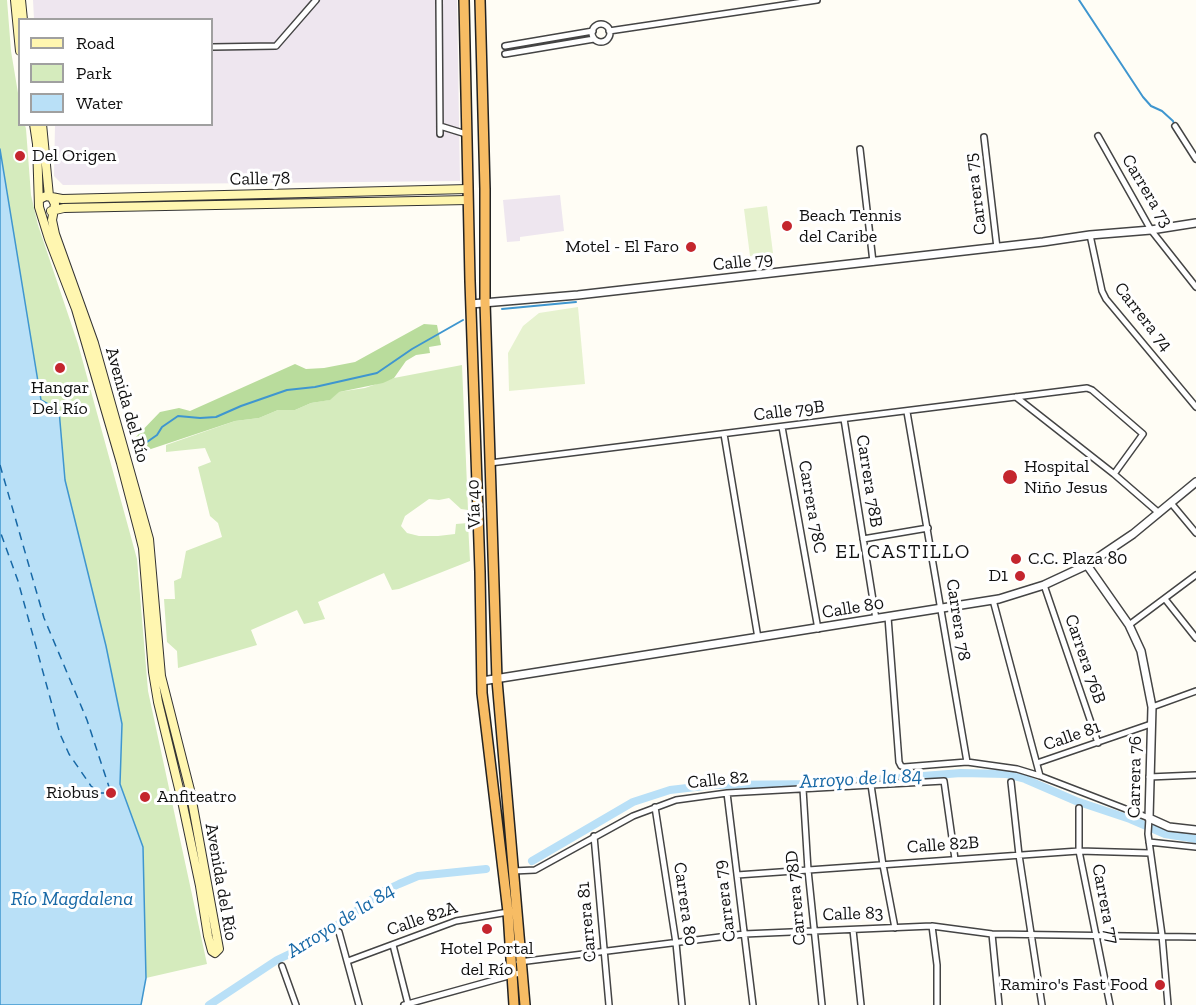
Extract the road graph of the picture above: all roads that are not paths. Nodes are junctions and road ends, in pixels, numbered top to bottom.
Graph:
1 (15, 0) edge
2 (21, 0) edge
3 (316, 0) edge
4 (439, 0) edge
5 (464, 0) edge
6 (480, 0) edge
7 (818, 0) edge
8 (22, 18) edge
9 (18, 31) edge
10 (593, 31) junction
11 (609, 31) junction
12 (594, 39) junction
13 (505, 46) dead end
14 (213, 47) edge
15 (505, 54) dead end
16 (34, 126) edge
17 (42, 126) edge
18 (441, 126) junction
19 (1174, 126) dead end
20 (463, 133) junction
21 (440, 134) dead end
22 (483, 135) junction
23 (1098, 136) dead end
24 (984, 137) dead end
25 (861, 149) dead end
26 (1196, 159) edge
27 (48, 180) junction
28 (468, 189) junction
29 (51, 197) junction
30 (40, 199) junction
31 (70, 199) junction
32 (468, 200) junction
33 (64, 208) junction
34 (53, 209) junction
35 (41, 210) junction
36 (1196, 223) edge
37 (53, 226) junction
38 (1151, 230) junction
39 (1090, 235) junction
40 (997, 248) junction
41 (873, 262) junction
42 (1196, 287) edge
43 (485, 302) junction
44 (471, 304) junction
45 (1016, 397) junction
46 (1196, 407) edge
47 (907, 411) junction
48 (844, 419) junction
49 (782, 427) junction
50 (724, 434) junction
51 (490, 464) junction
52 (1114, 474) junction
53 (1196, 482) edge
54 (1171, 503) junction
55 (1159, 513) junction
56 (928, 528) junction
57 (1196, 533) edge
58 (863, 539) junction
59 (493, 565) junction
60 (1087, 565) junction
61 (480, 567) junction
62 (1196, 575) edge
63 (1044, 585) junction
64 (1165, 599) junction
65 (993, 600) junction
66 (942, 608) junction
67 (888, 617) junction
68 (876, 619) junction
69 (1129, 625) junction
70 (818, 628) junction
71 (758, 638) junction
72 (1196, 638) edge
73 (497, 680) junction
74 (482, 681) junction
75 (1196, 691) edge
76 (157, 692) junction
77 (1152, 707) junction
78 (1151, 724) junction
79 (1098, 743) junction
80 (967, 762) junction
81 (1037, 763) junction
82 (1196, 775) edge
83 (1040, 776) junction
84 (1149, 777) junction
85 (1011, 782) dead end
86 (871, 785) junction
87 (803, 789) junction
88 (190, 790) junction
89 (727, 793) junction
90 (655, 807) junction
91 (1079, 808) dead end
92 (1149, 820) junction
93 (1196, 830) edge
94 (594, 836) junction
95 (1149, 842) junction
96 (1196, 848) edge
97 (1079, 851) junction
98 (1150, 853) junction
99 (1019, 855) junction
100 (955, 860) junction
101 (883, 865) junction
102 (808, 870) junction
103 (513, 871) junction
104 (737, 875) junction
105 (508, 912) junction
106 (932, 926) junction
107 (895, 928) junction
108 (853, 930) junction
109 (814, 931) junction
110 (339, 932) dead end
111 (744, 934) junction
112 (992, 934) junction
113 (1030, 934) junction
114 (1095, 935) junction
115 (1162, 935) junction
116 (1196, 937) edge
117 (676, 943) junction
118 (393, 945) junction
119 (605, 952) junction
120 (348, 961) junction
121 (282, 966) dead end
122 (517, 968) junction
123 (406, 1004) edge
124 (296, 1005) edge
125 (359, 1005) edge
126 (514, 1005) edge
127 (525, 1005) edge
128 (609, 1005) edge
129 (682, 1005) edge
130 (753, 1005) edge
131 (822, 1005) edge
132 (861, 1005) edge
133 (937, 1005) edge
134 (999, 1005) edge
135 (1042, 1005) edge
136 (1110, 1005) edge
137 (1169, 1005) edge

1 - 9 main road
2 - 8 main road
3 - 14 street
4 - 18 street
5 - 20 highway, Vía 40
6 - 22 highway, Vía 40
7 - 11 street
10 - 11 street
10 - 12 street
10 - 13 street
11 - 12 street
12 - 15 street
16 - 30 main road
17 - 27 main road
18 - 20 street
18 - 21 street
19 - 26 street
20 - 22 highway
20 - 28 highway, Vía 40
22 - 43 highway, Vía 40
23 - 38 street, Carrera 73
24 - 40 street, Carrera 75
25 - 41 street
27 - 29 main road
27 - 31 main road
28 - 31 main road, Calle 78
28 - 32 highway, Vía 40
29 - 30 main road
29 - 31 main road, Calle 78
29 - 34 main road
30 - 35 main road
32 - 33 main road, Calle 78
32 - 44 highway, Vía 40
33 - 34 main road, Calle 78
33 - 37 main road
34 - 35 main road
34 - 37 main road, Avenida del Río
35 - 76 main road, Avenida del Río
36 - 38 street, Calle 79
37 - 88 main road, Avenida del Río
38 - 39 street, Calle 79
38 - 42 street, Carrera 73
39 - 40 street, Calle 79
39 - 46 street, Carrera 74
40 - 41 street, Calle 79
41 - 43 street, Calle 79
43 - 44 street, Calle 79
43 - 51 highway, Vía 40
44 - 61 highway, Vía 40
45 - 47 street, Calle 79B
45 - 52 street
45 - 52 street, Calle 79B
47 - 48 street, Calle 79B
47 - 56 street, Carrera 78
48 - 49 street, Calle 79B
48 - 58 street, Carrera 78B
49 - 50 street, Calle 79B
49 - 70 street, Carrera 78C
50 - 51 street, Calle 79B
50 - 71 street
51 - 59 highway, Vía 40
52 - 55 street
53 - 54 street, Calle 80
54 - 55 street, Calle 80
54 - 57 street
55 - 60 street, Calle 80
56 - 58 street
56 - 66 street, Carrera 78
58 - 68 street, Carrera 78B
59 - 61 highway
59 - 73 highway, Vía 40
60 - 63 street, Calle 80
60 - 69 street, Carrera 76
61 - 74 highway, Vía 40
62 - 64 street
63 - 65 street, Calle 80
63 - 79 street, Carrera 76B
64 - 69 street
64 - 72 street
65 - 66 street, Calle 80
65 - 81 street
66 - 67 street, Calle 80
66 - 80 street, Carrera 78
67 - 68 street, Calle 80
67 - 80 street
68 - 70 street, Calle 80
69 - 77 street, Carrera 76
70 - 71 street, Calle 80
71 - 73 street, Calle 80
73 - 74 street, Calle 80
73 - 103 highway, Vía 40
74 - 105 highway, Vía 40
75 - 77 street
76 - 88 main road
76 - 88 main road, Avenida del Río
77 - 78 street, Carrera 76
78 - 79 street, Calle 81
78 - 84 street, Carrera 76
79 - 81 street, Calle 81
80 - 83 street
81 - 83 street
82 - 84 street
83 - 92 street
84 - 92 street, Carrera 76
85 - 99 street
86 - 87 street, Calle 82
86 - 100 street, Calle 82
86 - 101 street
87 - 89 street, Calle 82
87 - 102 street, Carrera 78D
89 - 90 street, Calle 82
89 - 104 street, Carrera 79
90 - 94 street, Calle 82
90 - 117 street, Carrera 80
91 - 97 street, Carrera 77
92 - 93 street
92 - 95 street, Carrera 76
94 - 103 street, Calle 82
94 - 119 street, Carrera 81
95 - 96 street
95 - 98 street, Carrera 76
97 - 98 street, Calle 82B
97 - 99 street, Calle 82B
97 - 114 street, Carrera 77
98 - 115 street, Carrera 76
99 - 100 street, Calle 82B
99 - 113 street
100 - 101 street, Calle 82B
101 - 102 street, Calle 82B
101 - 107 street
102 - 104 street, Calle 82B
102 - 109 street, Carrera 78D
103 - 122 highway, Vía 40
104 - 111 street, Carrera 79
105 - 118 street, Calle 82A
105 - 122 highway, Vía 40
106 - 107 street, Calle 83
106 - 112 street, Calle 83
106 - 133 street
107 - 108 street, Calle 83
108 - 109 street, Calle 83
108 - 132 street
109 - 111 street, Calle 83
109 - 131 street, Carrera 78D
110 - 120 street
111 - 117 street, Calle 83
111 - 130 street, Carrera 79
112 - 113 street, Calle 83
112 - 134 street
113 - 114 street, Calle 83
113 - 135 street
114 - 115 street, Calle 83
114 - 136 street, Carrera 77
115 - 116 street, Calle 83
115 - 137 street, Carrera 76
117 - 119 street, Calle 83
117 - 129 street, Carrera 80
118 - 120 street, Calle 82A
118 - 123 street
119 - 122 street, Calle 83
119 - 128 street, Carrera 81
120 - 125 street
121 - 124 street
122 - 123 street, Calle 83
122 - 126 highway, Vía 40
122 - 127 highway, Vía 40

